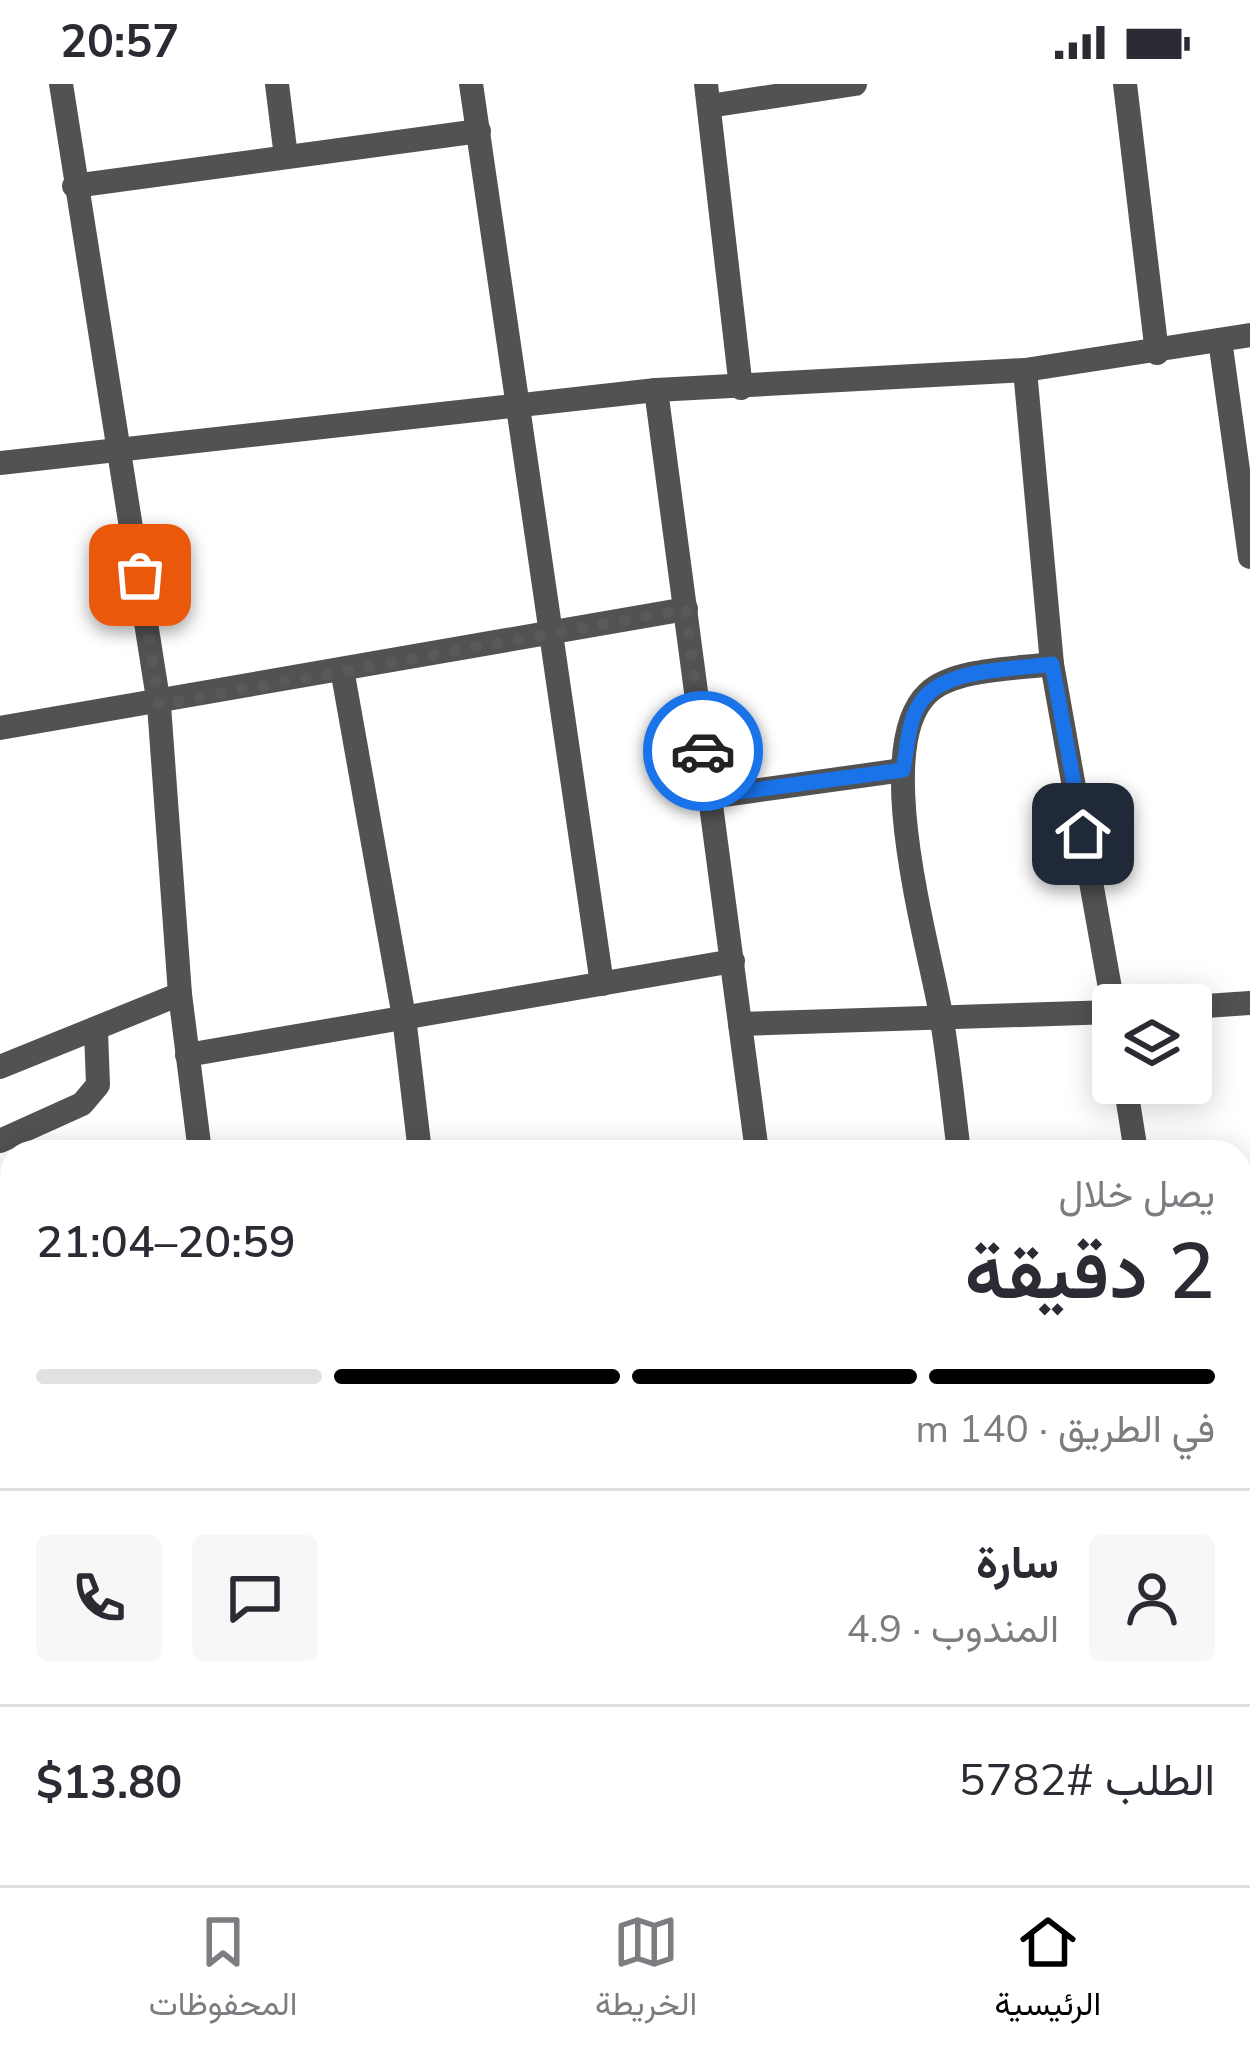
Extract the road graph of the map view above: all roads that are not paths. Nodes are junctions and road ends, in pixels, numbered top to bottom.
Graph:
1 (61, 84) edge
2 (277, 84) edge
3 (471, 84) edge
4 (855, 84) edge
5 (1125, 84) edge
6 (708, 95) edge
7 (479, 131) junction
8 (286, 157) junction
9 (74, 186) junction
10 (1250, 335) edge
11 (1220, 340) junction
12 (1156, 353) junction
13 (1025, 370) junction
14 (741, 388) junction
15 (656, 390) junction
16 (520, 403) junction
17 (121, 446) junction
18 (0, 463) edge
19 (1250, 557) edge
20 (686, 609) junction
21 (552, 632) junction
22 (1052, 664) junction
23 (342, 669) junction
24 (159, 705) junction
25 (0, 728) edge
26 (903, 770) junction
27 (709, 796) junction
28 (733, 962) junction
29 (602, 984) junction
30 (1109, 984) edge
31 (180, 994) junction
32 (1250, 1003) edge
33 (1212, 1006) edge
34 (1092, 1010) edge
35 (404, 1017) junction
36 (941, 1017) junction
37 (740, 1024) junction
38 (96, 1030) junction
39 (187, 1054) junction
40 (2, 1062) edge
41 (1128, 1104) edge
42 (2, 1140) edge
43 (198, 1140) edge
44 (419, 1140) edge
45 (756, 1140) edge
46 (956, 1140) edge
47 (1134, 1140) edge

1 - 9 street
2 - 8 street
3 - 7 street
4 - 6 street
5 - 12 street
6 - 14 street
7 - 8 street
7 - 16 street
8 - 9 street
9 - 17 street
10 - 11 street
11 - 12 street
11 - 19 street
12 - 13 street
13 - 14 street
13 - 22 street
14 - 15 street
15 - 16 street
15 - 20 street
16 - 17 street
16 - 21 street
17 - 18 street
17 - 24 street
20 - 21 street
20 - 27 street
21 - 23 street
21 - 29 street
22 - 26 street
22 - 30 street
23 - 24 street
23 - 35 street
24 - 25 street
24 - 31 street
26 - 27 street
26 - 36 street
27 - 28 street
28 - 29 street
28 - 37 street
29 - 35 street
31 - 38 street
31 - 39 street
32 - 33 street
34 - 36 street
35 - 39 street
35 - 44 street
36 - 37 street
36 - 46 street
37 - 45 street
38 - 40 street
38 - 42 street
39 - 43 street
41 - 47 street

